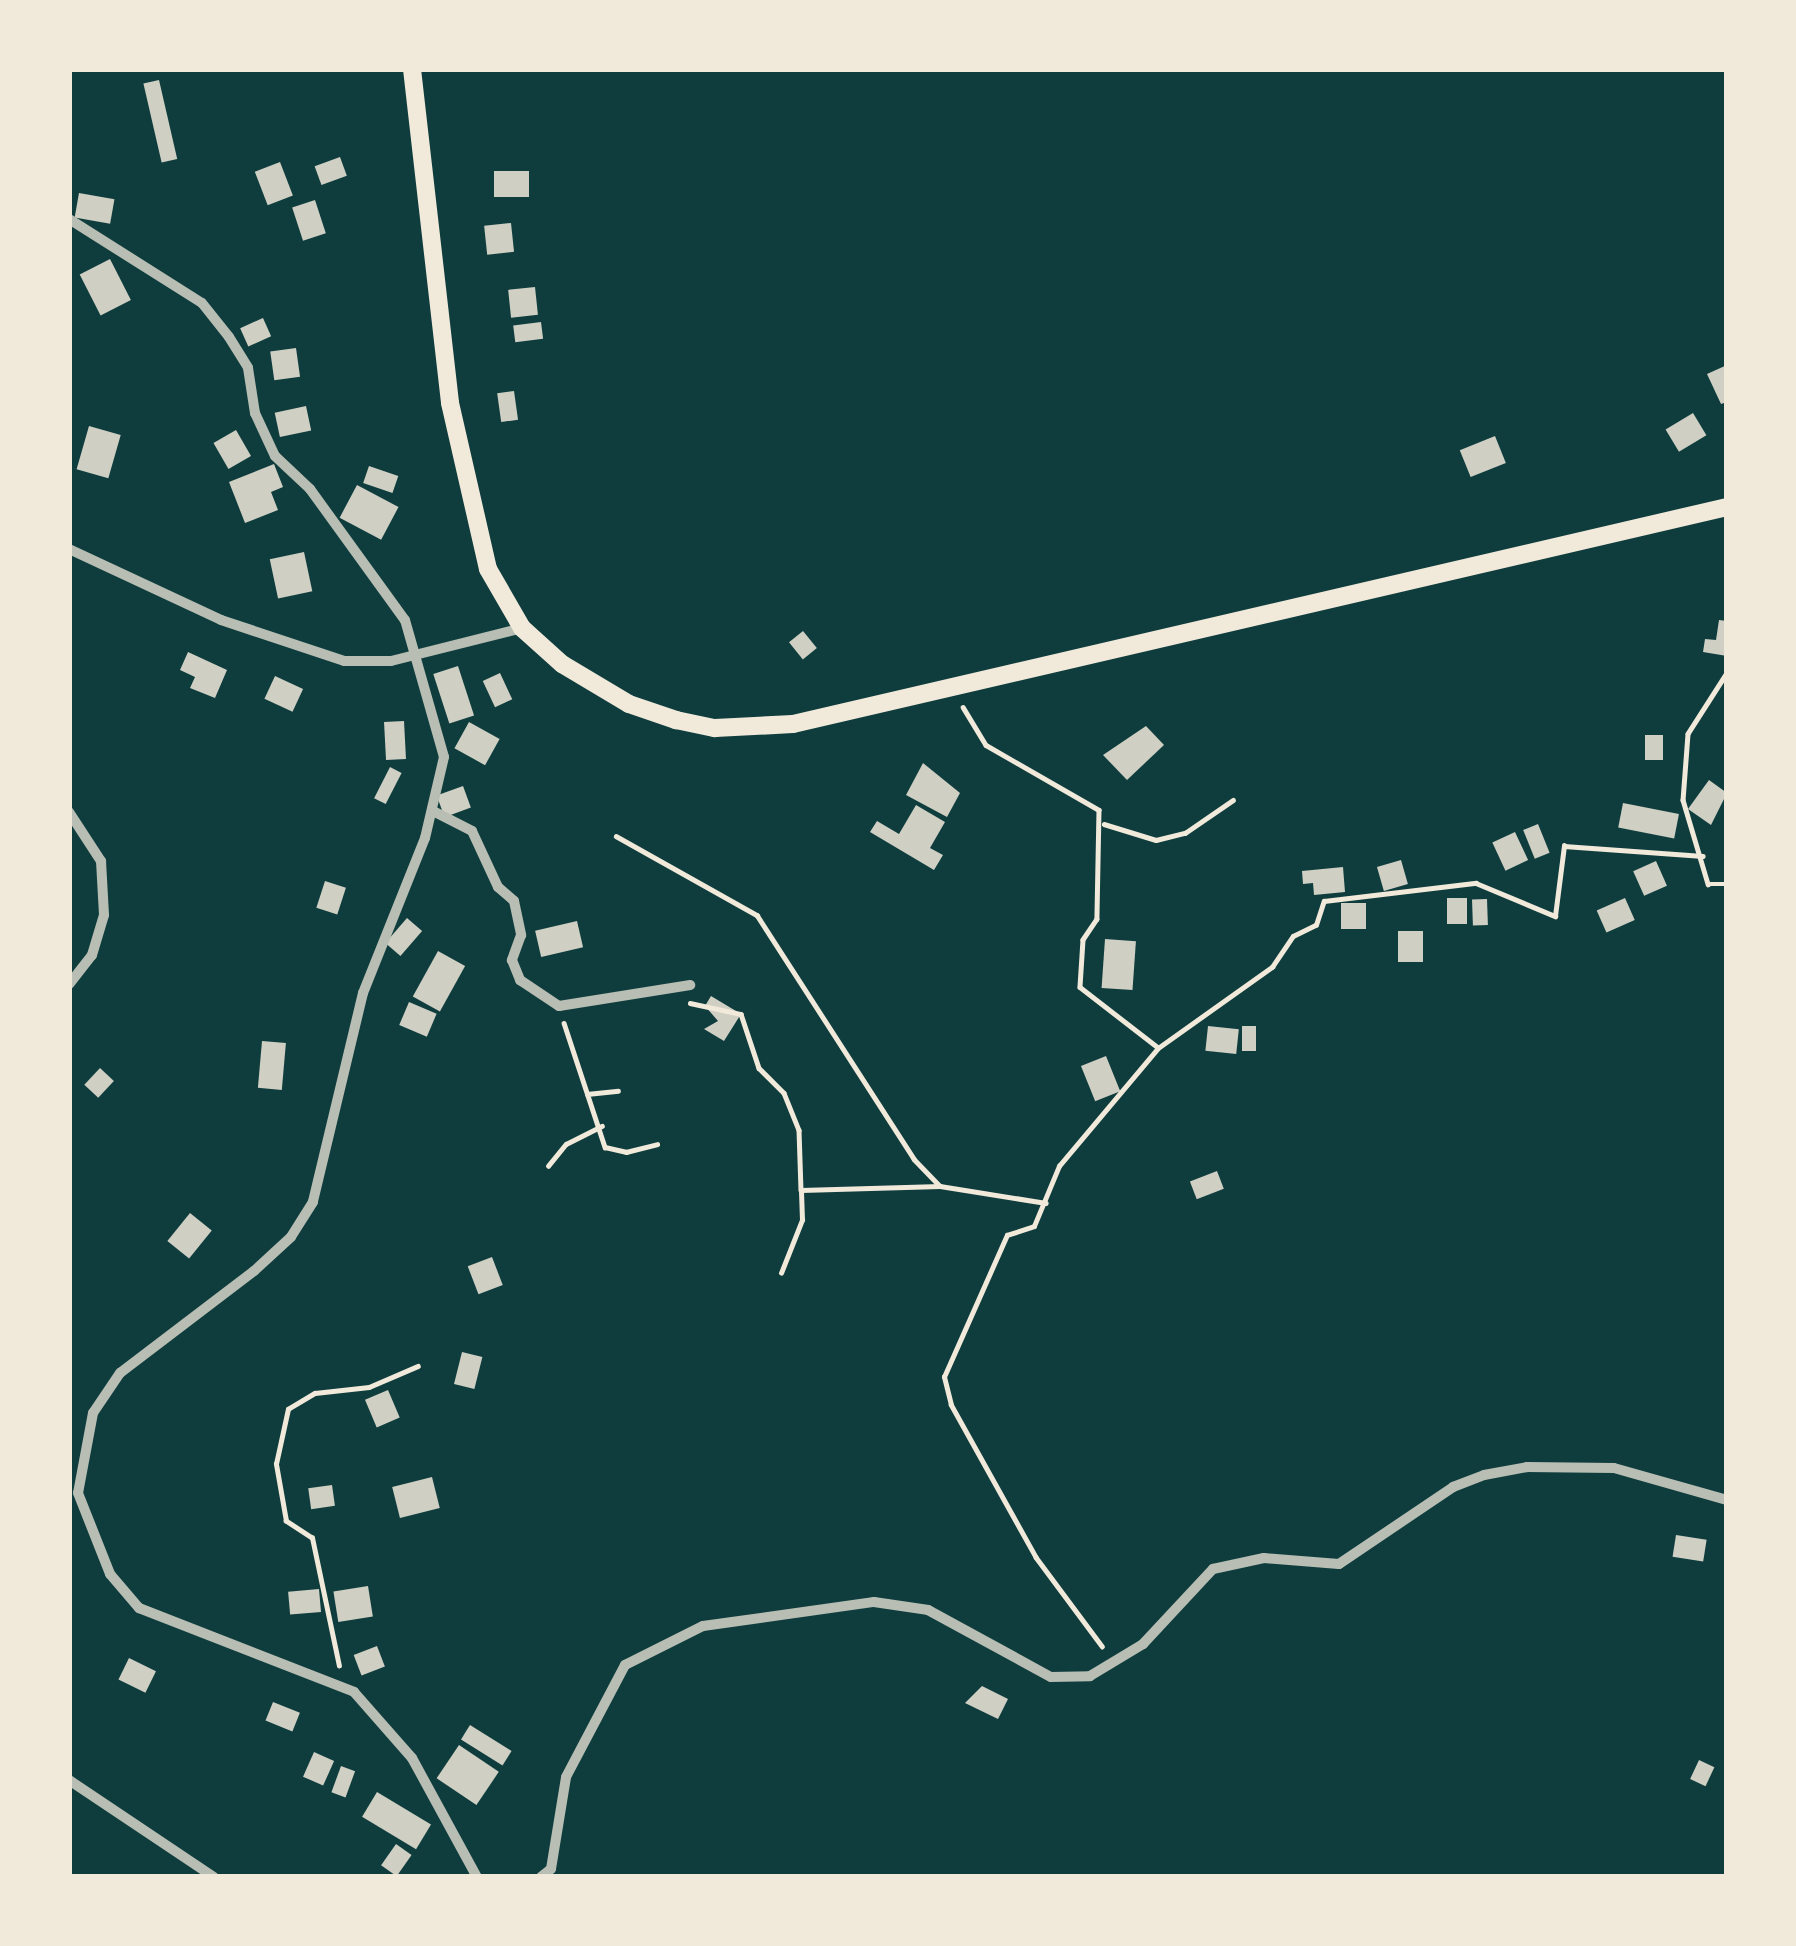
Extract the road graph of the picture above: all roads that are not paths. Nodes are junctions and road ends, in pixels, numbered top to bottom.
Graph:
1 (412, 69) edge
2 (69, 219) edge
3 (1727, 507) edge
4 (69, 549) edge
5 (523, 628) junction
6 (412, 656) junction
7 (433, 811) junction
8 (69, 812) edge
9 (69, 984) edge
10 (690, 986) road end
11 (1727, 1500) edge
12 (69, 1780) edge
13 (214, 1877) edge
14 (477, 1877) edge
15 (541, 1877) edge

1 - 5 highway
2 - 6 street
3 - 5 highway
4 - 6 street
5 - 6 street
6 - 7 street
7 - 10 street
7 - 14 street
8 - 9 street
11 - 15 street
12 - 13 street

